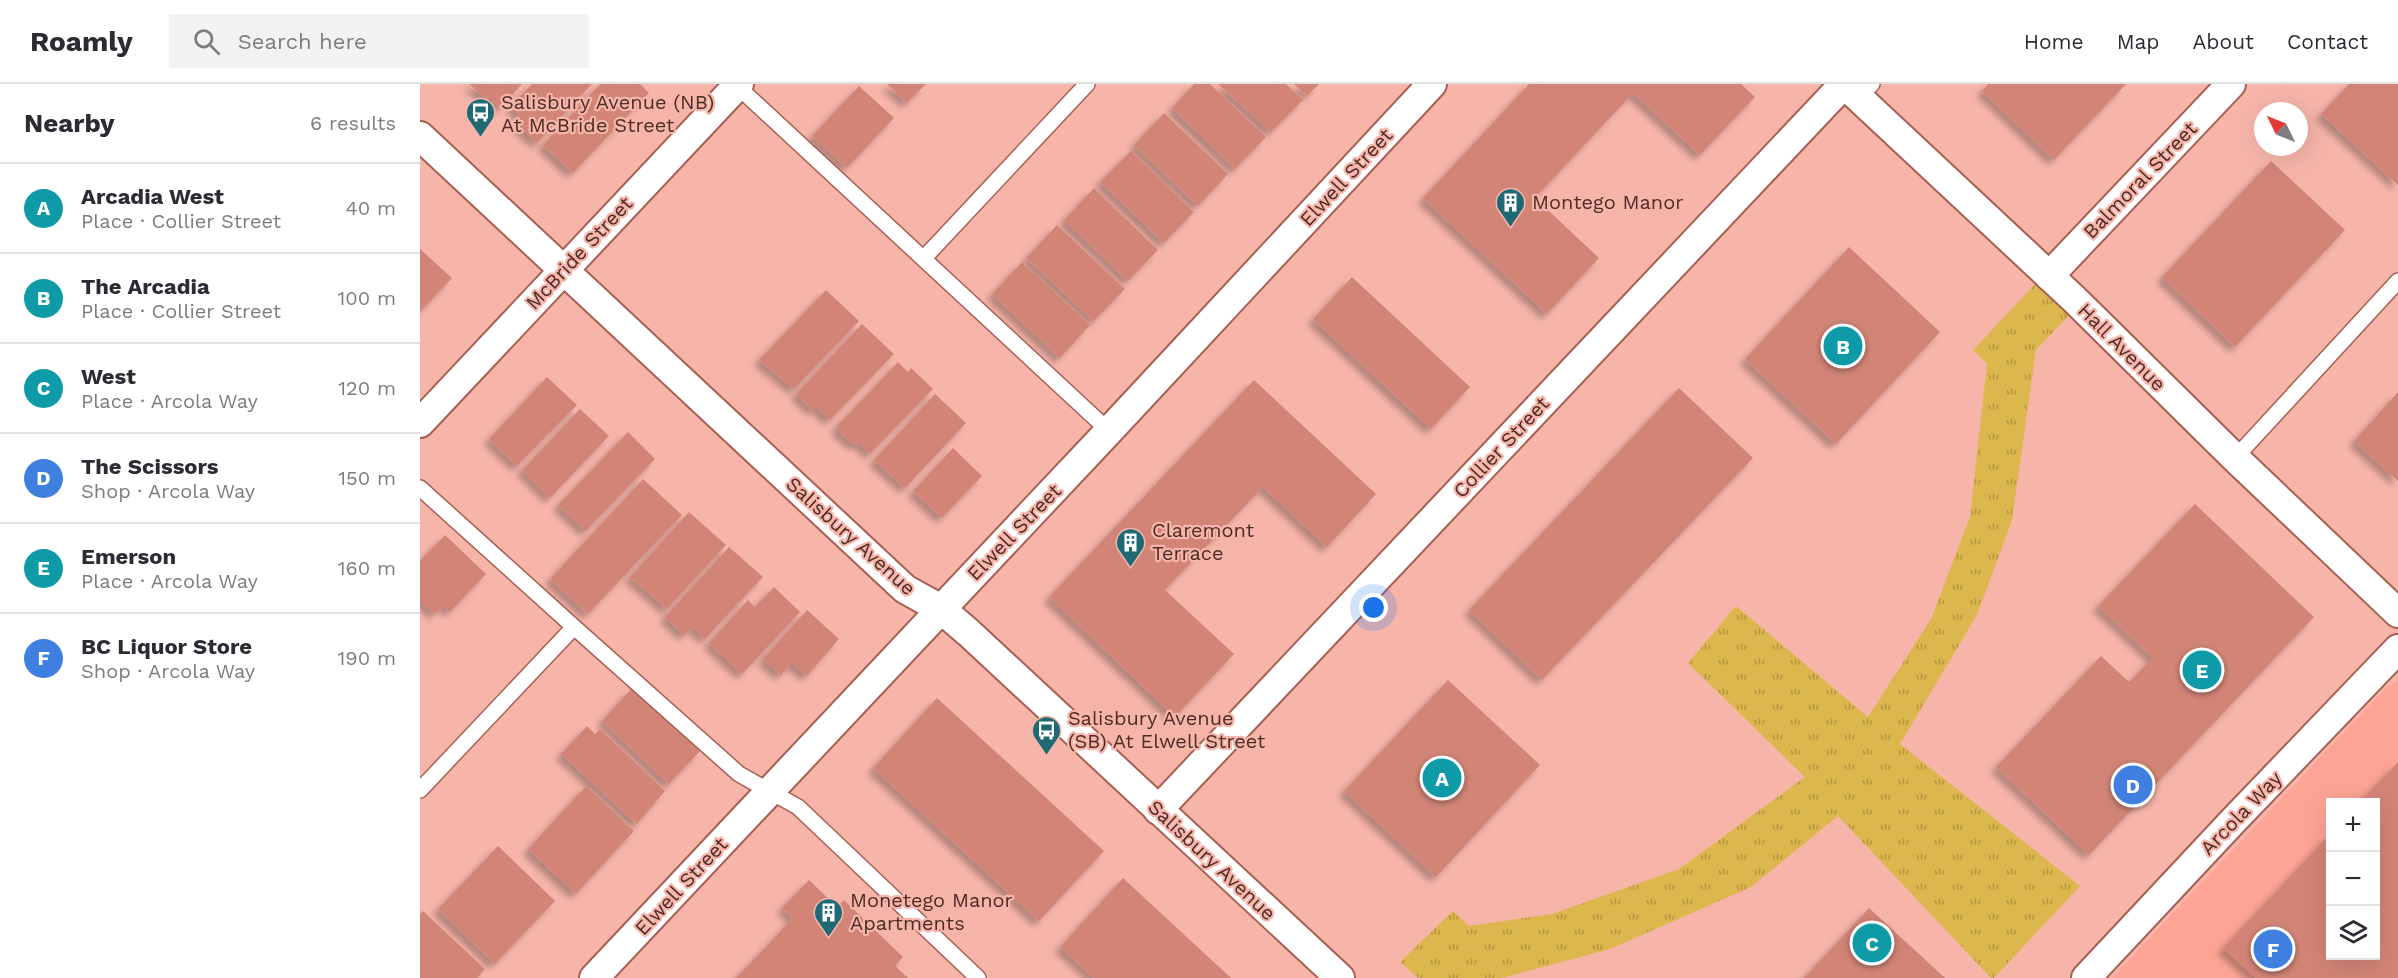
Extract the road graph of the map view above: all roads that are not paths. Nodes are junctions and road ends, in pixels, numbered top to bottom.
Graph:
1 (1088, 84) edge
2 (1432, 84) edge
3 (2231, 84) edge
4 (737, 85) edge
5 (1854, 87) edge
6 (420, 136) edge
7 (925, 257) junction
8 (562, 270) junction
9 (2049, 276) junction
10 (2398, 281) edge
11 (420, 423) edge
12 (1109, 431) junction
13 (2235, 458) junction
14 (420, 488) edge
15 (941, 609) junction
16 (2398, 613) edge
17 (574, 627) junction
18 (2398, 649) edge
19 (420, 790) edge
20 (770, 792) junction
21 (1158, 810) junction
22 (594, 978) edge
23 (978, 978) edge
24 (1340, 978) edge
25 (2086, 978) edge

1 - 7 lane
2 - 12 street, Elwell Street
3 - 9 street, Balmoral Street
4 - 7 lane
4 - 8 street, McBride Street
5 - 9 street, Hall Avenue
5 - 21 street, Collier Street
6 - 8 street, Salisbury Avenue
7 - 12 lane
8 - 11 street, McBride Street
8 - 15 street, Salisbury Avenue
9 - 13 street, Hall Avenue
10 - 13 lane
12 - 15 street, Elwell Street
13 - 16 street, Hall Avenue
14 - 17 lane
15 - 20 street, Elwell Street
15 - 21 street, Salisbury Avenue
17 - 19 lane
17 - 20 lane
18 - 25 street, Arcola Way
20 - 22 street, Elwell Street
20 - 23 lane
21 - 24 street, Salisbury Avenue

